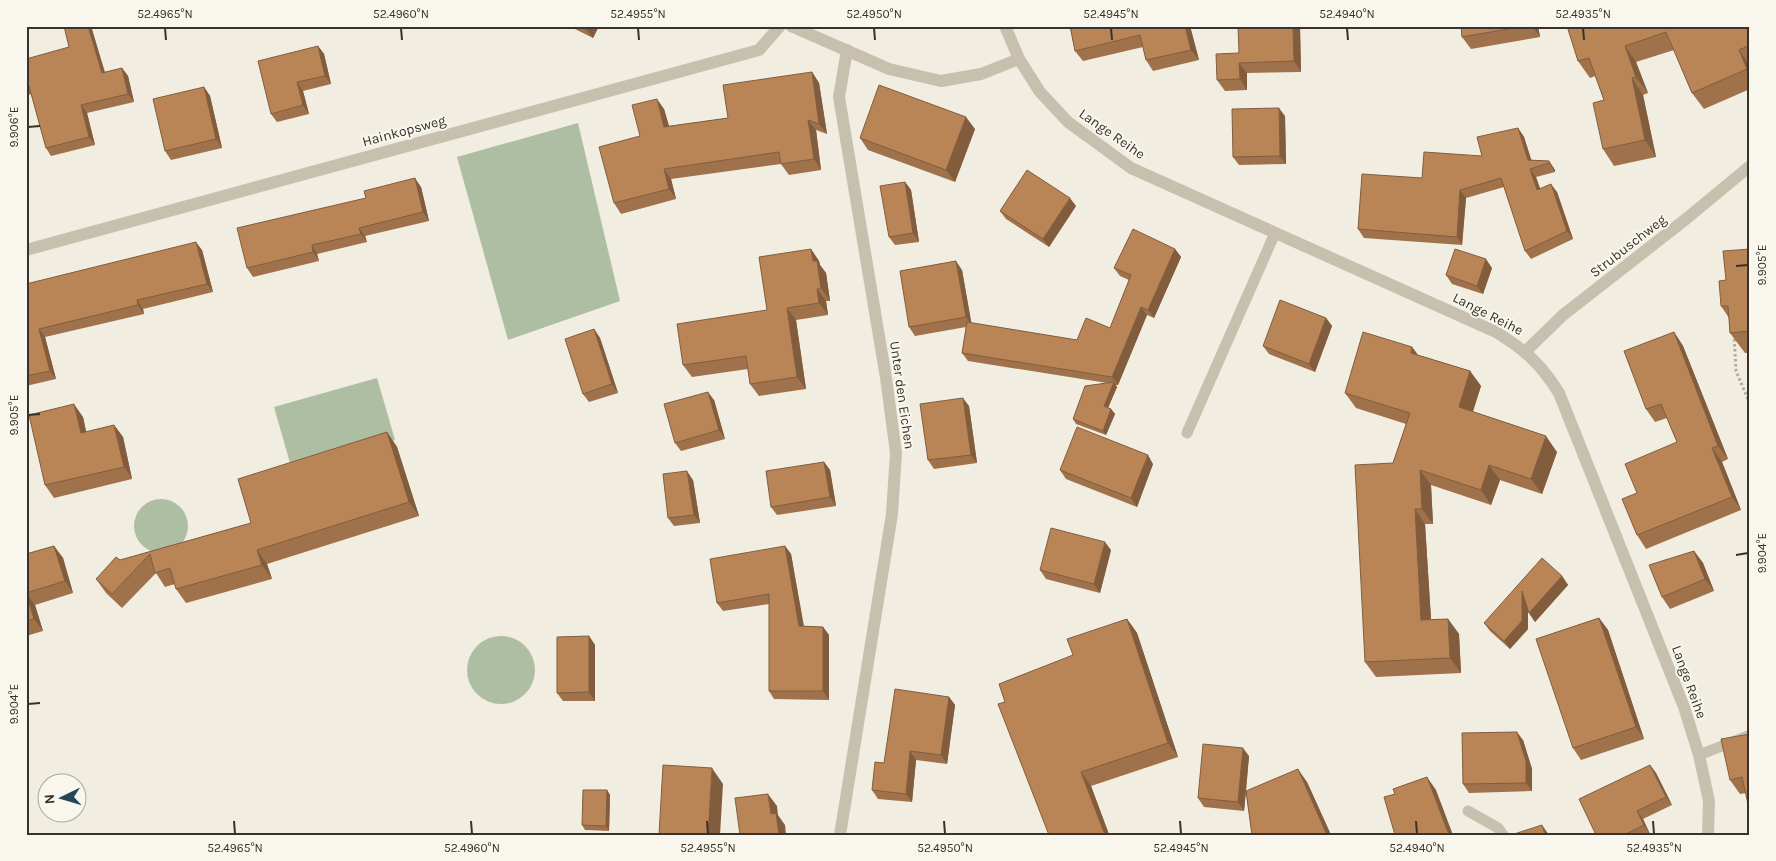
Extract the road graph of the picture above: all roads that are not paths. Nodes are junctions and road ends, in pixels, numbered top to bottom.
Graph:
1 (780, 26) edge
2 (791, 26) edge
3 (1005, 26) edge
4 (847, 50) junction
5 (1019, 59) junction
6 (1750, 166) edge
7 (1275, 233) junction
8 (26, 250) edge
9 (1526, 351) junction
10 (1187, 433) dead end
11 (1750, 735) edge
12 (1699, 755) junction
13 (1468, 811) dead end
14 (840, 835) edge
15 (1503, 835) edge
16 (1708, 835) edge

1 - 8 street, Hainkopsweg
2 - 4 street
3 - 5 street, Lange Reihe
4 - 5 street
4 - 14 street, Unter den Eichen
5 - 7 street, Lange Reihe
6 - 9 street, Strubuschweg
7 - 9 street, Lange Reihe
7 - 10 lane
9 - 12 street, Lange Reihe
11 - 12 lane
12 - 16 street, Lange Reihe
13 - 15 lane

